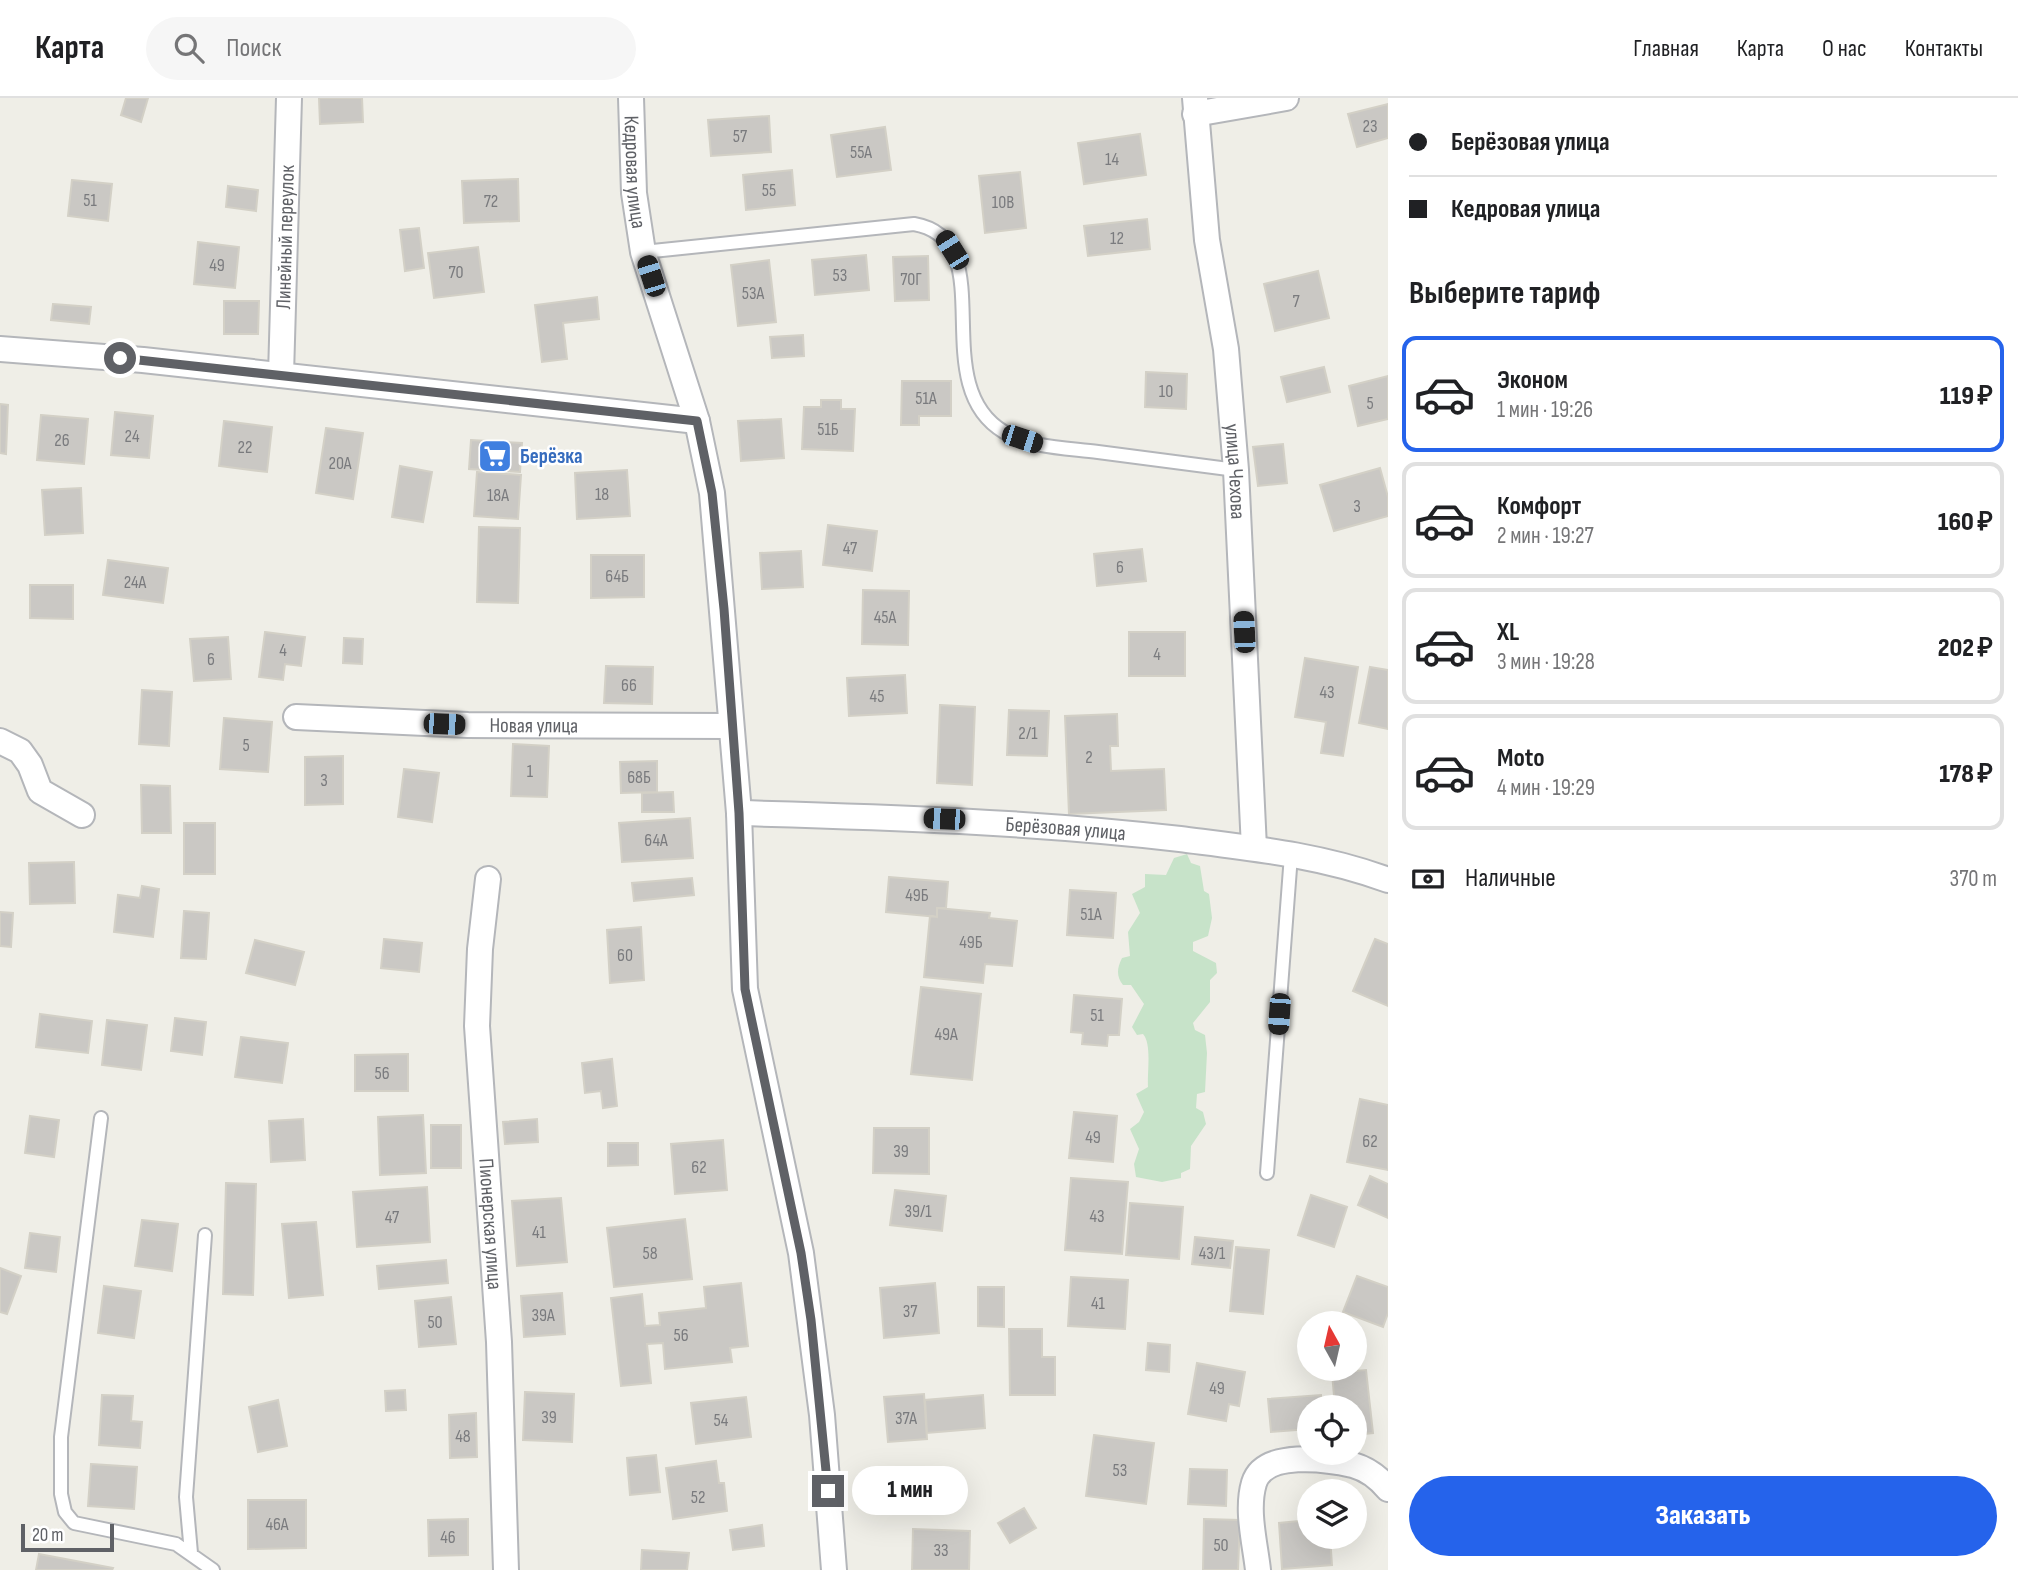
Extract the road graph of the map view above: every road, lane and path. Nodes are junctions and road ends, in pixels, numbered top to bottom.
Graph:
1 (289, 98) edge
2 (631, 98) edge
3 (1286, 98) edge
4 (1195, 106) edge
5 (643, 252) junction
6 (0, 349) edge
7 (281, 375) junction
8 (697, 421) junction
9 (1236, 470) junction
10 (296, 717) dead end
11 (731, 726) junction
12 (0, 741) edge
13 (739, 813) junction
14 (82, 815) dead end
15 (1254, 848) junction
16 (1291, 855) junction
17 (488, 879) dead end
18 (1388, 880) edge
19 (101, 1118) dead end
20 (1267, 1173) dead end
21 (205, 1235) dead end
22 (1388, 1489) edge
23 (191, 1553) junction
24 (213, 1570) edge
25 (506, 1570) edge
26 (834, 1570) edge
27 (1258, 1570) edge

1 - 7 street, Линейный переулок
2 - 5 street, Кедровая улица
3 - 4 street
4 - 9 street, улица Чехова
5 - 8 street, Кедровая улица
5 - 9 lane
6 - 7 street
7 - 8 street
8 - 11 street, Кедровая улица
9 - 15 street, улица Чехова
10 - 11 street, Новая улица
11 - 13 street, Кедровая улица
12 - 14 street
13 - 15 street, Берёзовая улица
13 - 26 street, Кедровая улица
15 - 16 street, Берёзовая улица
16 - 18 street, Берёзовая улица
16 - 20 lane
17 - 25 street, Пионерская улица
19 - 23 lane
21 - 23 lane
22 - 27 street
23 - 24 lane

